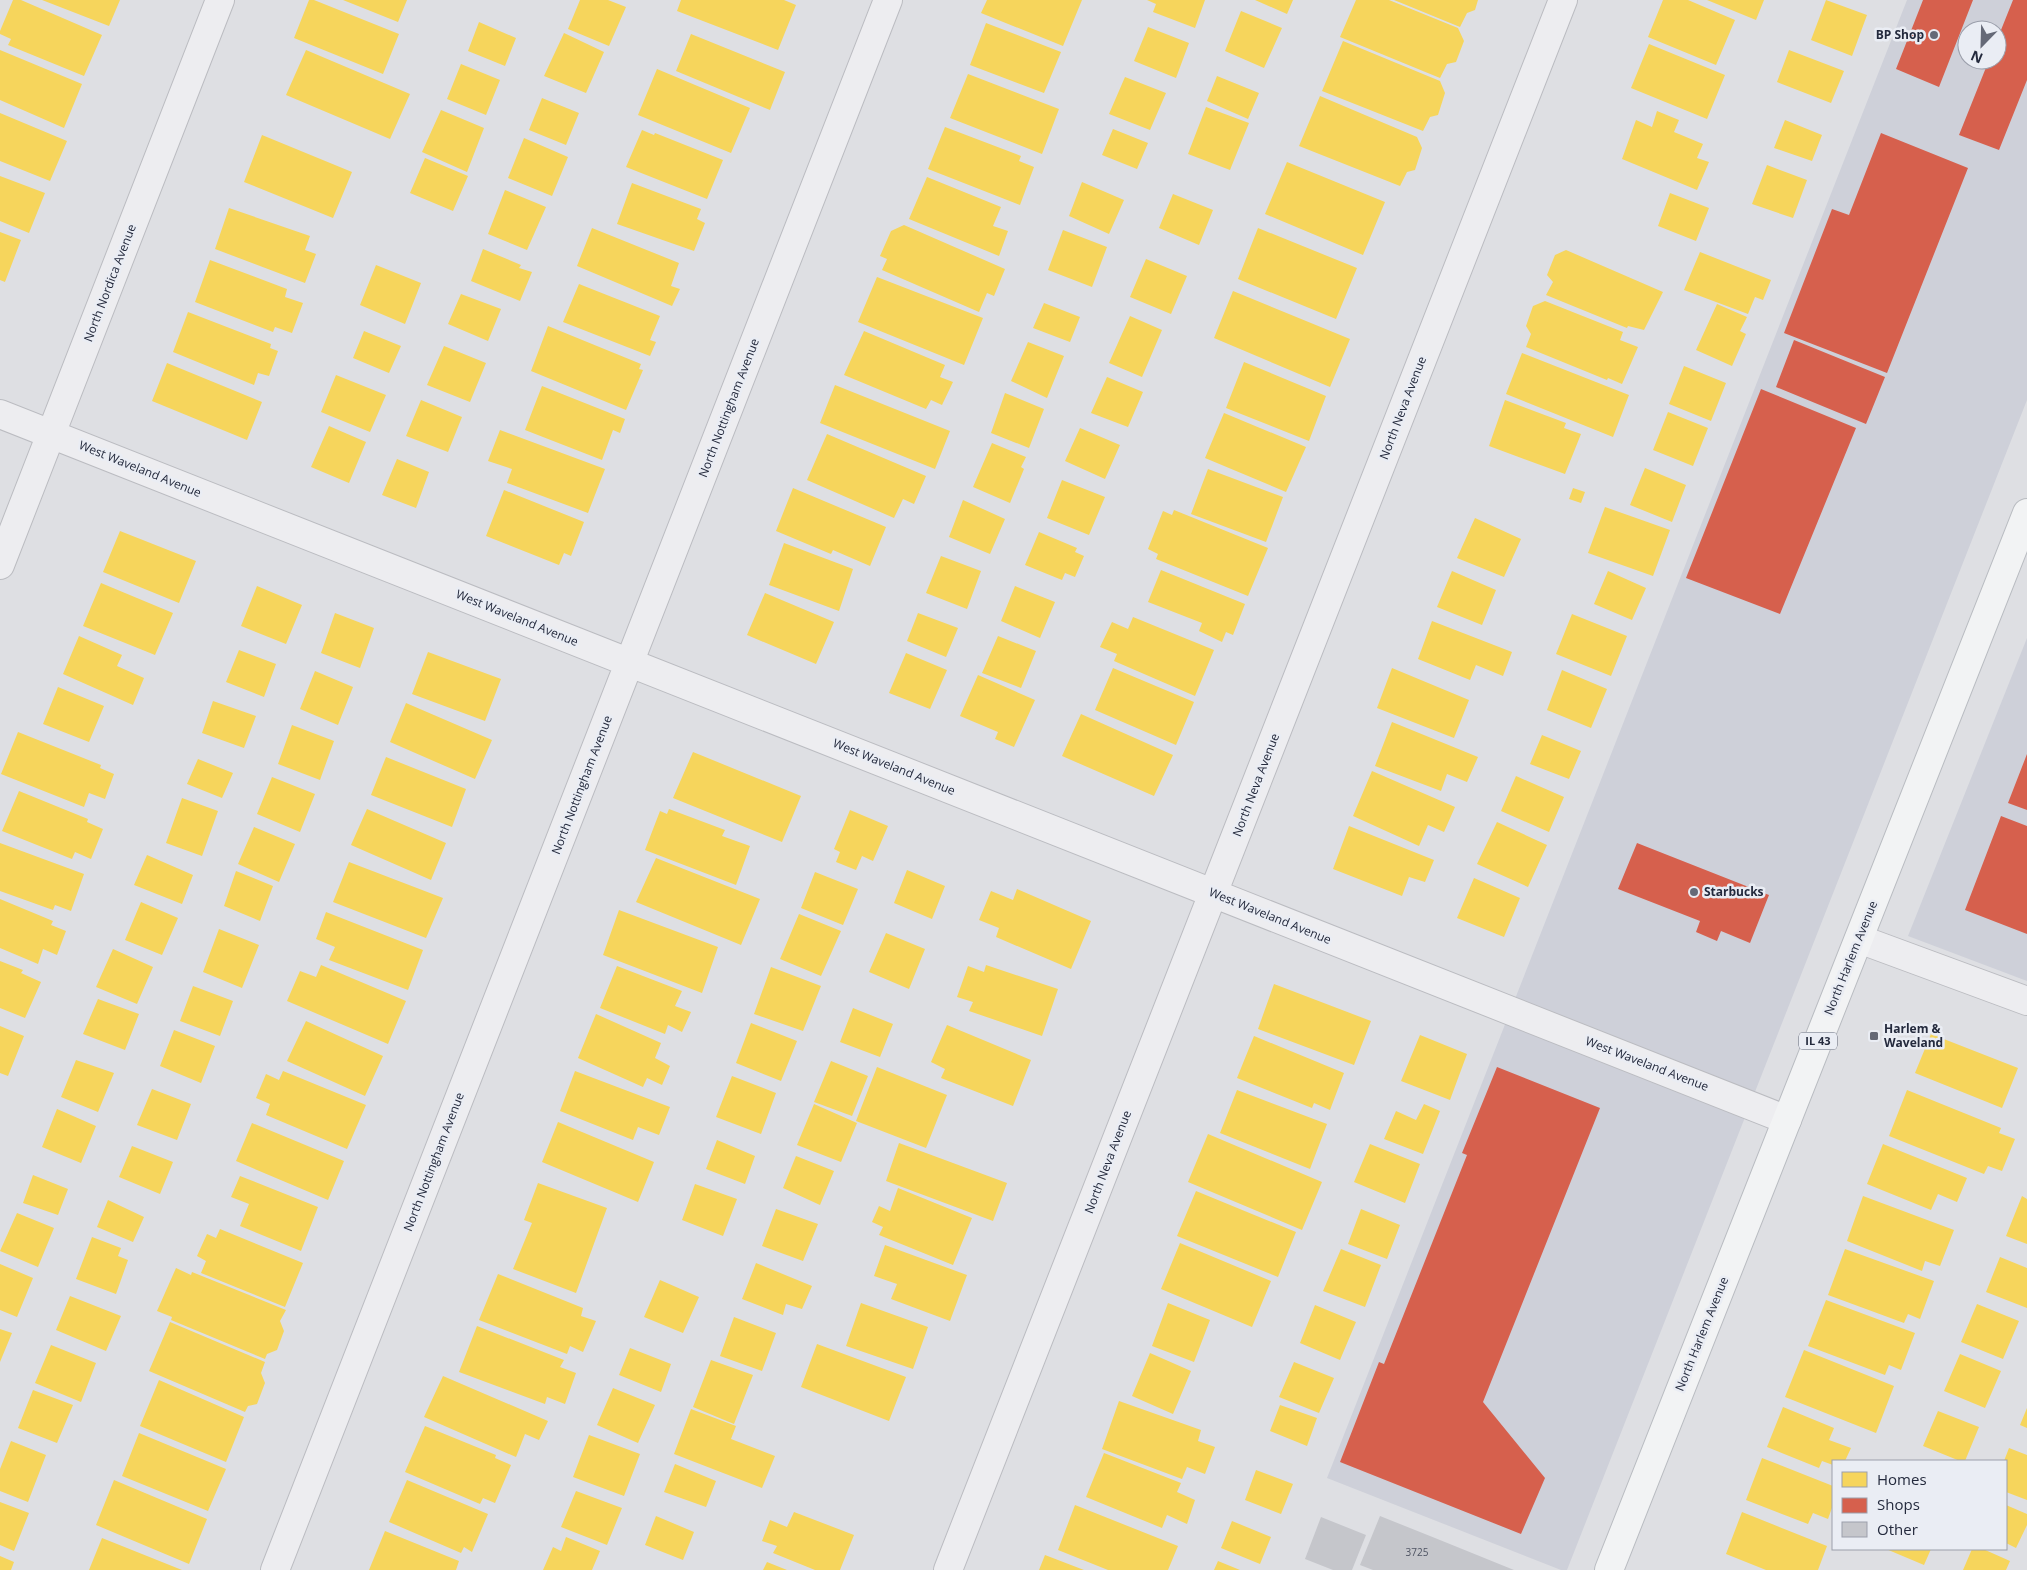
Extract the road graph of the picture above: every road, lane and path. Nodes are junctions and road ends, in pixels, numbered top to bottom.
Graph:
1 (220, 0) edge
2 (888, 0) edge
3 (1563, 0) edge
4 (0, 414) edge
5 (51, 434) junction
6 (2027, 513) edge
7 (0, 565) edge
8 (630, 663) junction
9 (1213, 894) junction
10 (1859, 939) junction
11 (2027, 1001) edge
12 (1787, 1120) junction
13 (275, 1570) edge
14 (948, 1570) edge
15 (1609, 1570) edge

1 - 5 street, North Nordica Avenue
2 - 8 street, North Nottingham Avenue
3 - 9 street, North Neva Avenue
4 - 5 street, West Waveland Avenue
5 - 7 street, North Nordica Avenue
5 - 8 street, West Waveland Avenue
6 - 10 main road, North Harlem Avenue / IL 43
8 - 9 street, West Waveland Avenue
8 - 13 street, North Nottingham Avenue
9 - 12 street, West Waveland Avenue
9 - 14 street, North Neva Avenue
10 - 11 street
10 - 12 main road, North Harlem Avenue / IL 43
12 - 15 main road, North Harlem Avenue / IL 43

